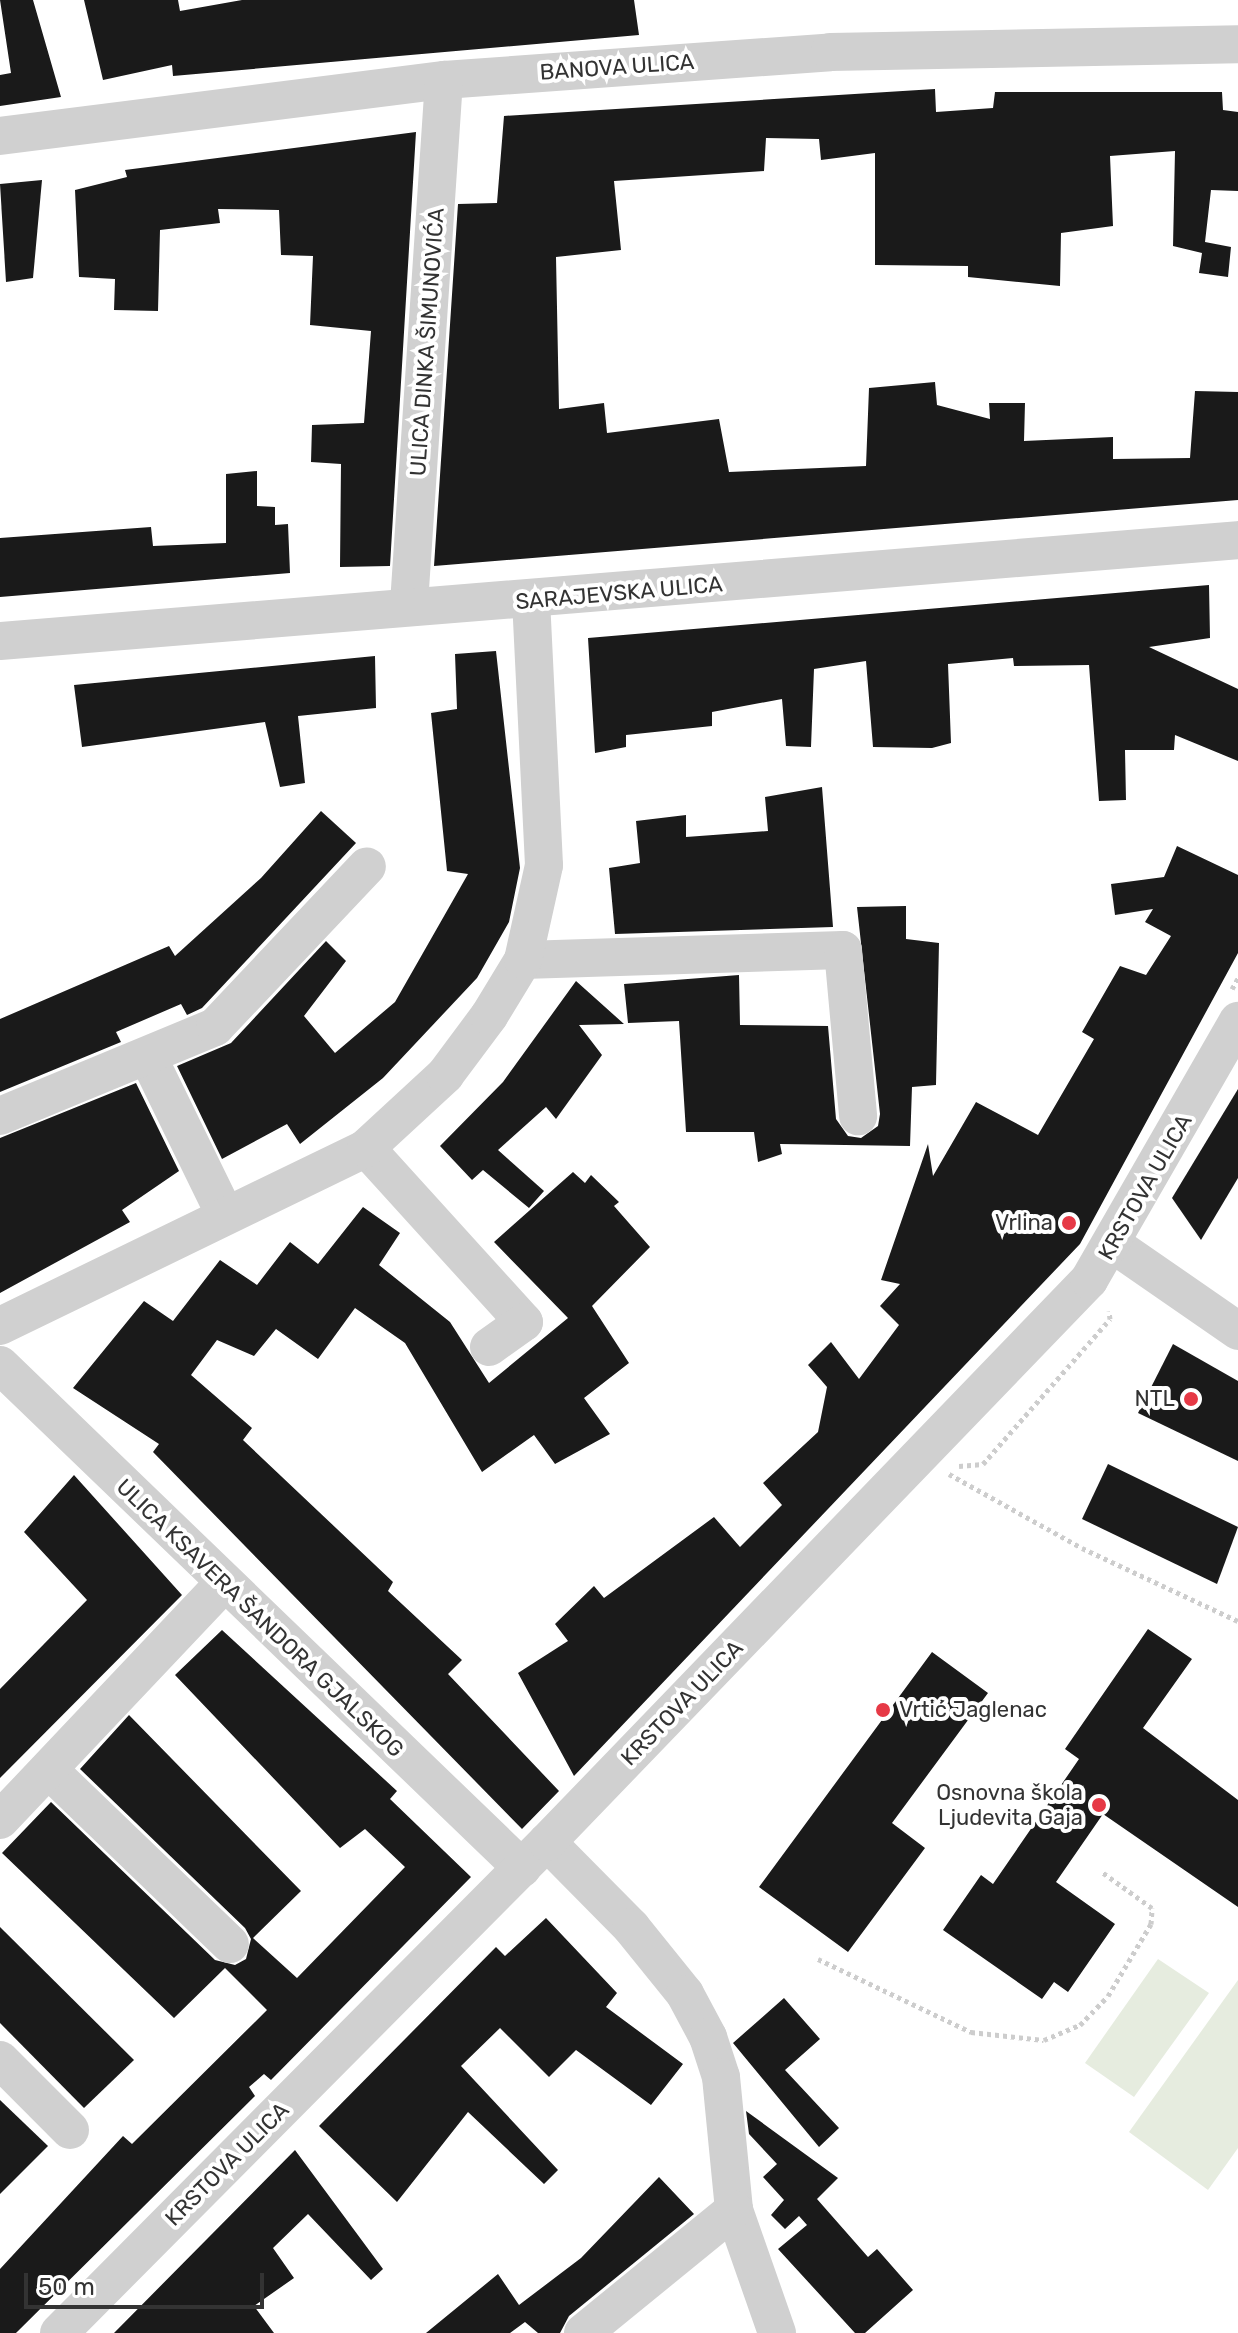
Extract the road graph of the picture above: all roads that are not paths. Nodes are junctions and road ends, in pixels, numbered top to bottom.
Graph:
1 (1238, 44) edge
2 (444, 80) junction
3 (0, 136) edge
4 (1238, 540) edge
5 (531, 602) junction
6 (409, 604) junction
7 (0, 641) edge
8 (367, 866) dead end
9 (523, 960) junction
10 (1238, 1021) edge
11 (148, 1057) junction
12 (0, 1116) edge
13 (858, 1116) dead end
14 (366, 1148) junction
15 (225, 1215) junction
16 (1114, 1245) junction
17 (0, 1326) edge
18 (1238, 1331) edge
19 (489, 1347) dead end
20 (0, 1365) edge
21 (224, 1583) junction
22 (49, 1770) junction
23 (0, 1820) edge
24 (535, 1855) junction
25 (230, 1944) dead end
26 (0, 2060) edge
27 (70, 2130) dead end
28 (734, 2210) junction
29 (59, 2333) edge
30 (583, 2333) edge
31 (777, 2333) edge

1 - 2 street, BANOVA ULICA
2 - 3 street, BANOVA ULICA
2 - 6 street, ULICA DINKA ŠIMUNOVIĆA
4 - 5 street, SARAJEVSKA ULICA
5 - 6 street, SARAJEVSKA ULICA
5 - 9 street
6 - 7 street, SARAJEVSKA ULICA
8 - 11 street
9 - 13 street
9 - 14 street
10 - 16 street, KRSTOVA ULICA
11 - 12 street
11 - 15 street
14 - 15 street
14 - 19 street
15 - 17 street
16 - 18 street
16 - 24 street, KRSTOVA ULICA
20 - 21 street, ULICA KSAVERA ŠANDORA GJALSKOG
21 - 22 street
21 - 24 street, ULICA KSAVERA ŠANDORA GJALSKOG
22 - 23 street
22 - 25 street
24 - 28 street, ULICA KSAVERA ŠANDORA GJALSKOG
24 - 29 street, KRSTOVA ULICA
26 - 27 street
28 - 30 street
28 - 31 street, ULICA KSAVERA ŠANDORA GJALSKOG

